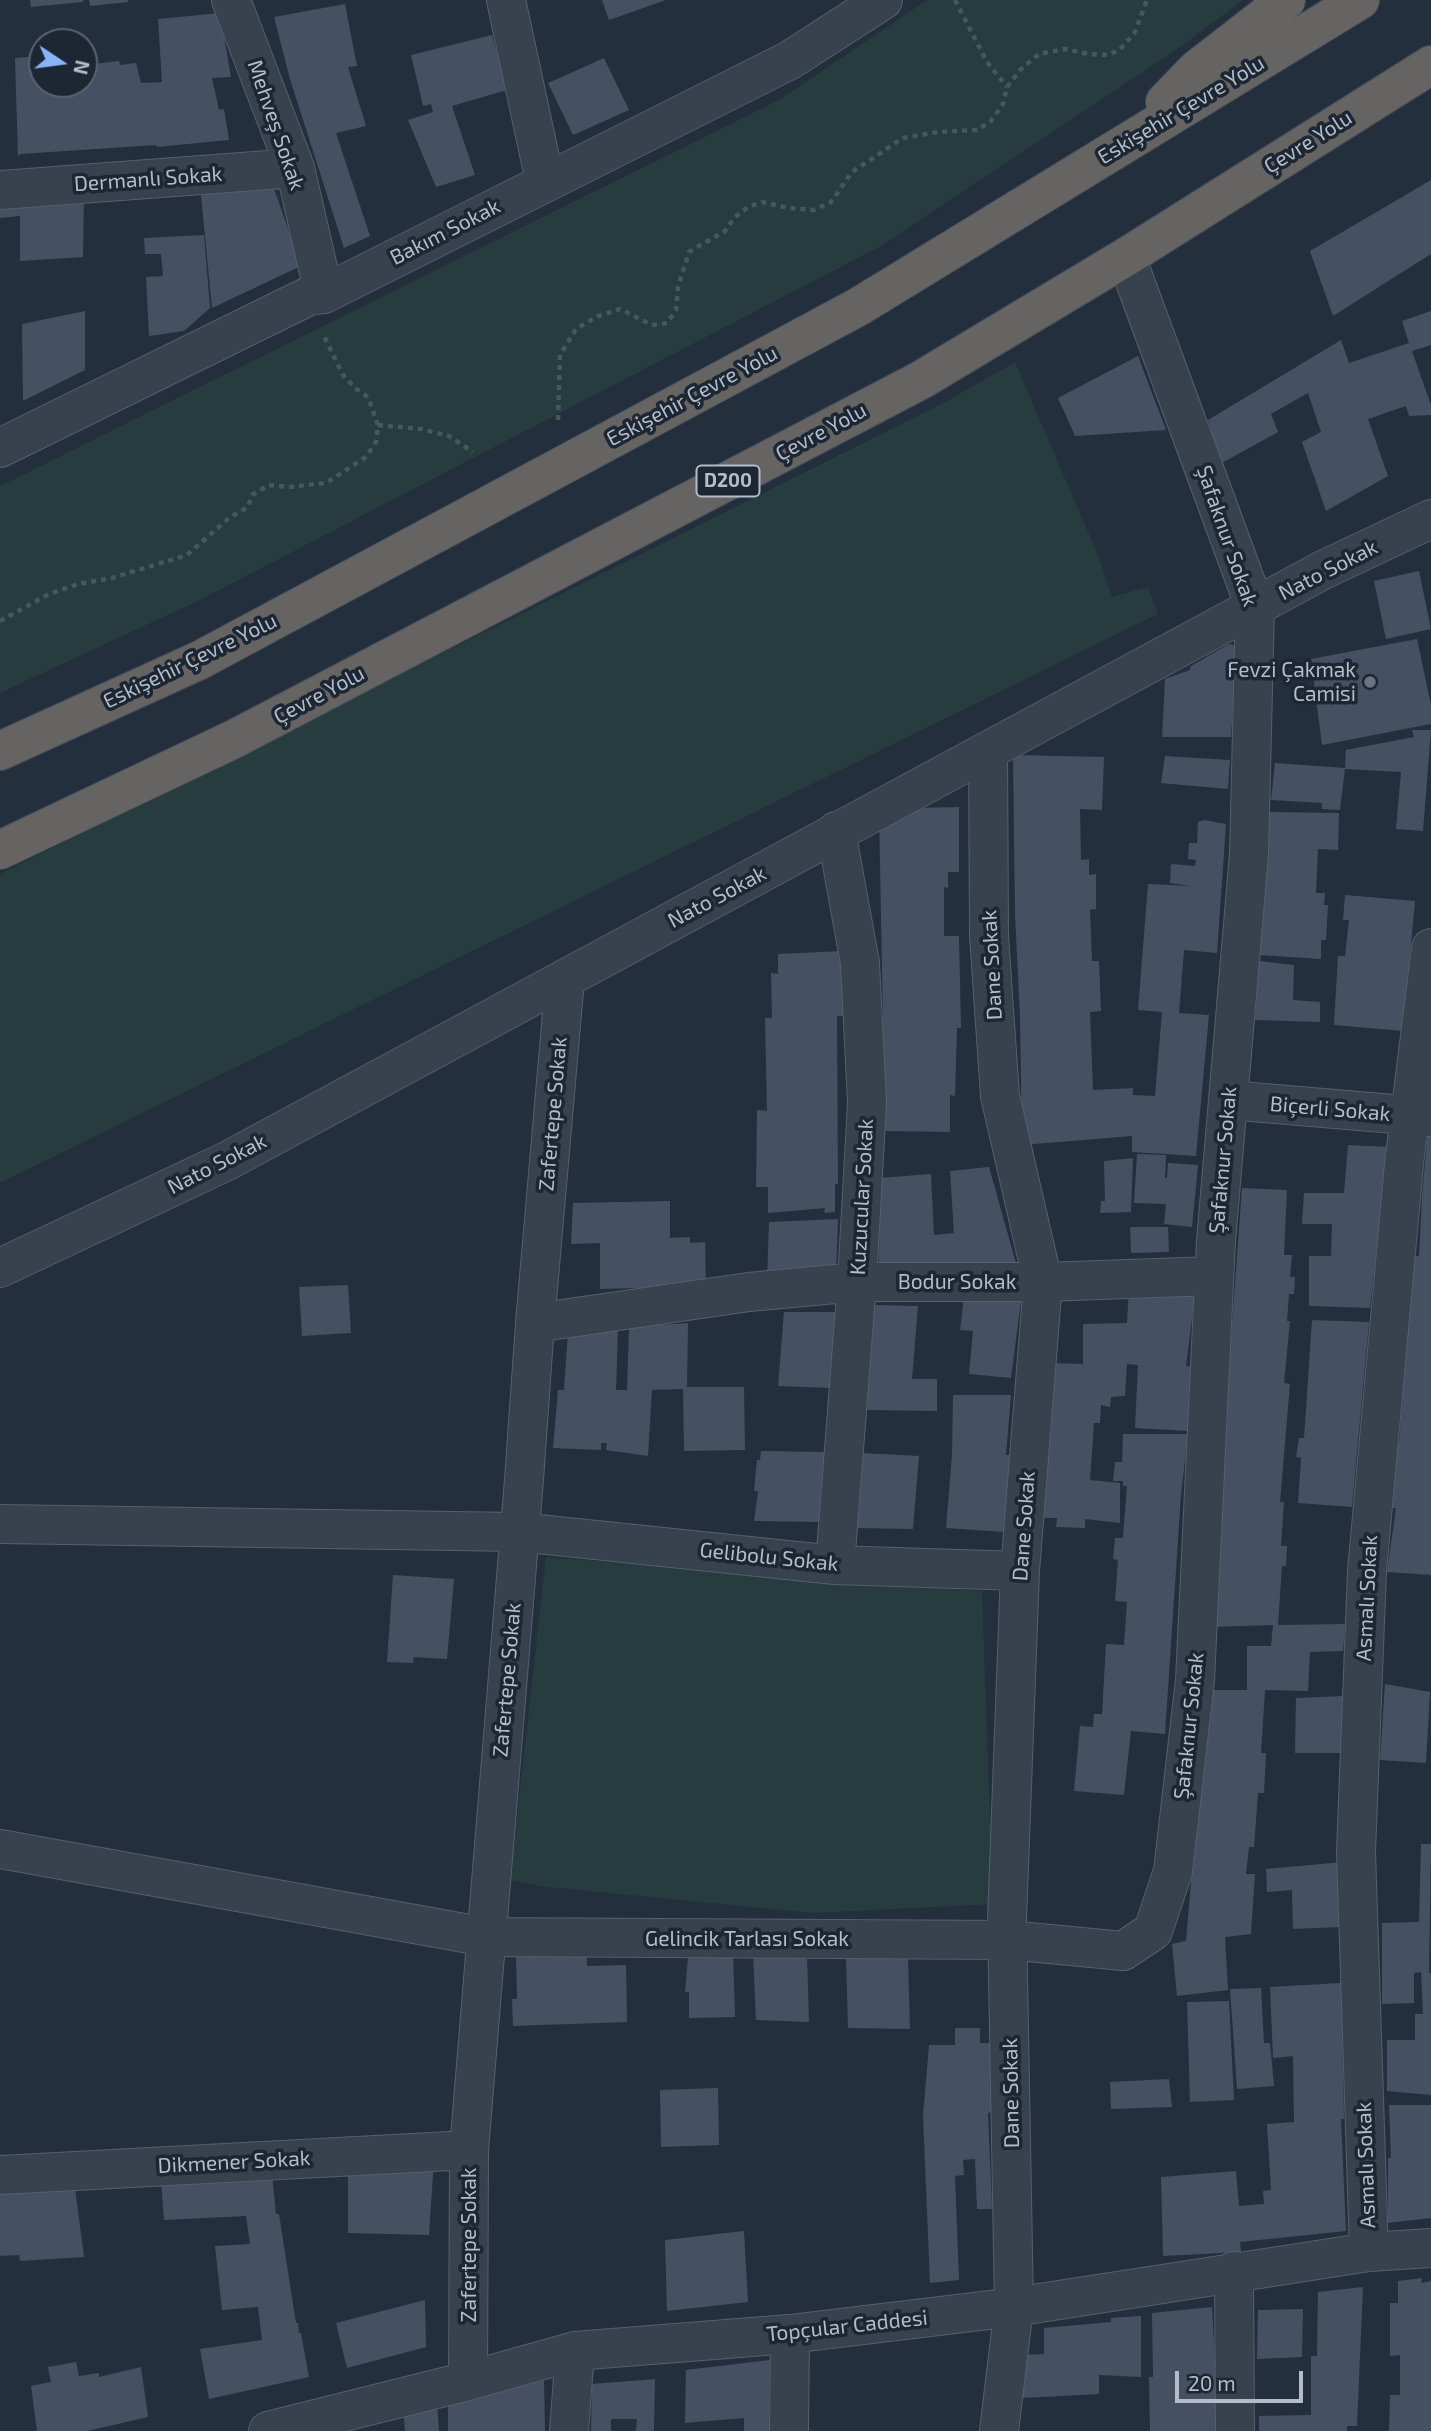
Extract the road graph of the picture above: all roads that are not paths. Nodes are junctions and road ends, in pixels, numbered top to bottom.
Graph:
1 (231, 0) edge
2 (506, 0) edge
3 (883, 0) edge
4 (1286, 0) edge
5 (1360, 0) edge
6 (1431, 65) edge
7 (1124, 144) junction
8 (295, 168) junction
9 (545, 181) junction
10 (0, 190) edge
11 (1126, 257) junction
12 (317, 295) junction
13 (0, 449) edge
14 (1431, 519) edge
15 (1255, 607) junction
16 (0, 751) edge
17 (988, 751) junction
18 (836, 831) junction
19 (0, 850) edge
20 (1431, 948) edge
21 (565, 979) junction
22 (1228, 1100) junction
23 (1420, 1116) edge
24 (0, 1268) edge
25 (1214, 1276) junction
26 (857, 1282) junction
27 (1043, 1282) junction
28 (535, 1323) junction
29 (0, 1524) edge
30 (519, 1532) junction
31 (835, 1565) junction
32 (1020, 1571) junction
33 (0, 1849) edge
34 (486, 1937) junction
35 (1008, 1940) junction
36 (469, 2150) junction
37 (0, 2175) edge
38 (1431, 2248) edge
39 (1368, 2252) junction
40 (1234, 2272) junction
41 (1014, 2307) junction
42 (790, 2334) junction
43 (575, 2351) junction
44 (468, 2381) junction
45 (291, 2429) edge
46 (569, 2431) edge
47 (789, 2431) edge
48 (999, 2431) edge
49 (1235, 2431) edge

1 - 8 street, Mehveş Sokak
2 - 9 street
3 - 9 street, Bakım Sokak
4 - 7 highway
5 - 7 highway, Eskişehir Çevre Yolu
6 - 11 highway, Çevre Yolu / D200
7 - 16 highway, Eskişehir Çevre Yolu
8 - 10 street, Dermanlı Sokak
8 - 12 street, Mehveş Sokak
9 - 12 street, Bakım Sokak
11 - 15 street, Şafaknur Sokak
11 - 19 highway, Çevre Yolu / D200
12 - 13 street, Bakım Sokak
14 - 15 street, Nato Sokak
15 - 17 street, Nato Sokak
15 - 22 street, Şafaknur Sokak
17 - 18 street, Nato Sokak
17 - 27 street, Dane Sokak
18 - 21 street, Nato Sokak
18 - 26 street, Kuzucular Sokak
20 - 23 street, Asmalı Sokak
21 - 24 street, Nato Sokak
21 - 28 street, Zafertepe Sokak
22 - 23 street, Biçerli Sokak
22 - 25 street, Şafaknur Sokak
23 - 39 street, Asmalı Sokak
25 - 27 street, Bodur Sokak
25 - 35 street, Şafaknur Sokak
26 - 27 street, Bodur Sokak
26 - 28 street, Bodur Sokak
26 - 31 street, Kuzucular Sokak
27 - 32 street, Dane Sokak
28 - 30 street, Zafertepe Sokak
29 - 30 street, Gelibolu Sokak
30 - 31 street, Gelibolu Sokak
30 - 34 street, Zafertepe Sokak
31 - 32 street, Gelibolu Sokak
32 - 35 street, Dane Sokak
33 - 34 street, Gelincik Tarlası Sokak
34 - 35 street, Gelincik Tarlası Sokak
34 - 36 street, Zafertepe Sokak
35 - 41 street, Dane Sokak
36 - 37 street, Dikmener Sokak
36 - 44 street, Zafertepe Sokak
38 - 39 street, Topçular Caddesi
39 - 40 street, Topçular Caddesi
40 - 41 street, Topçular Caddesi
40 - 49 street
41 - 42 street, Topçular Caddesi
41 - 48 street, Dane Sokak
42 - 43 street, Topçular Caddesi
42 - 47 street
43 - 44 street, Topçular Caddesi
43 - 46 street
44 - 45 street, Topçular Caddesi

